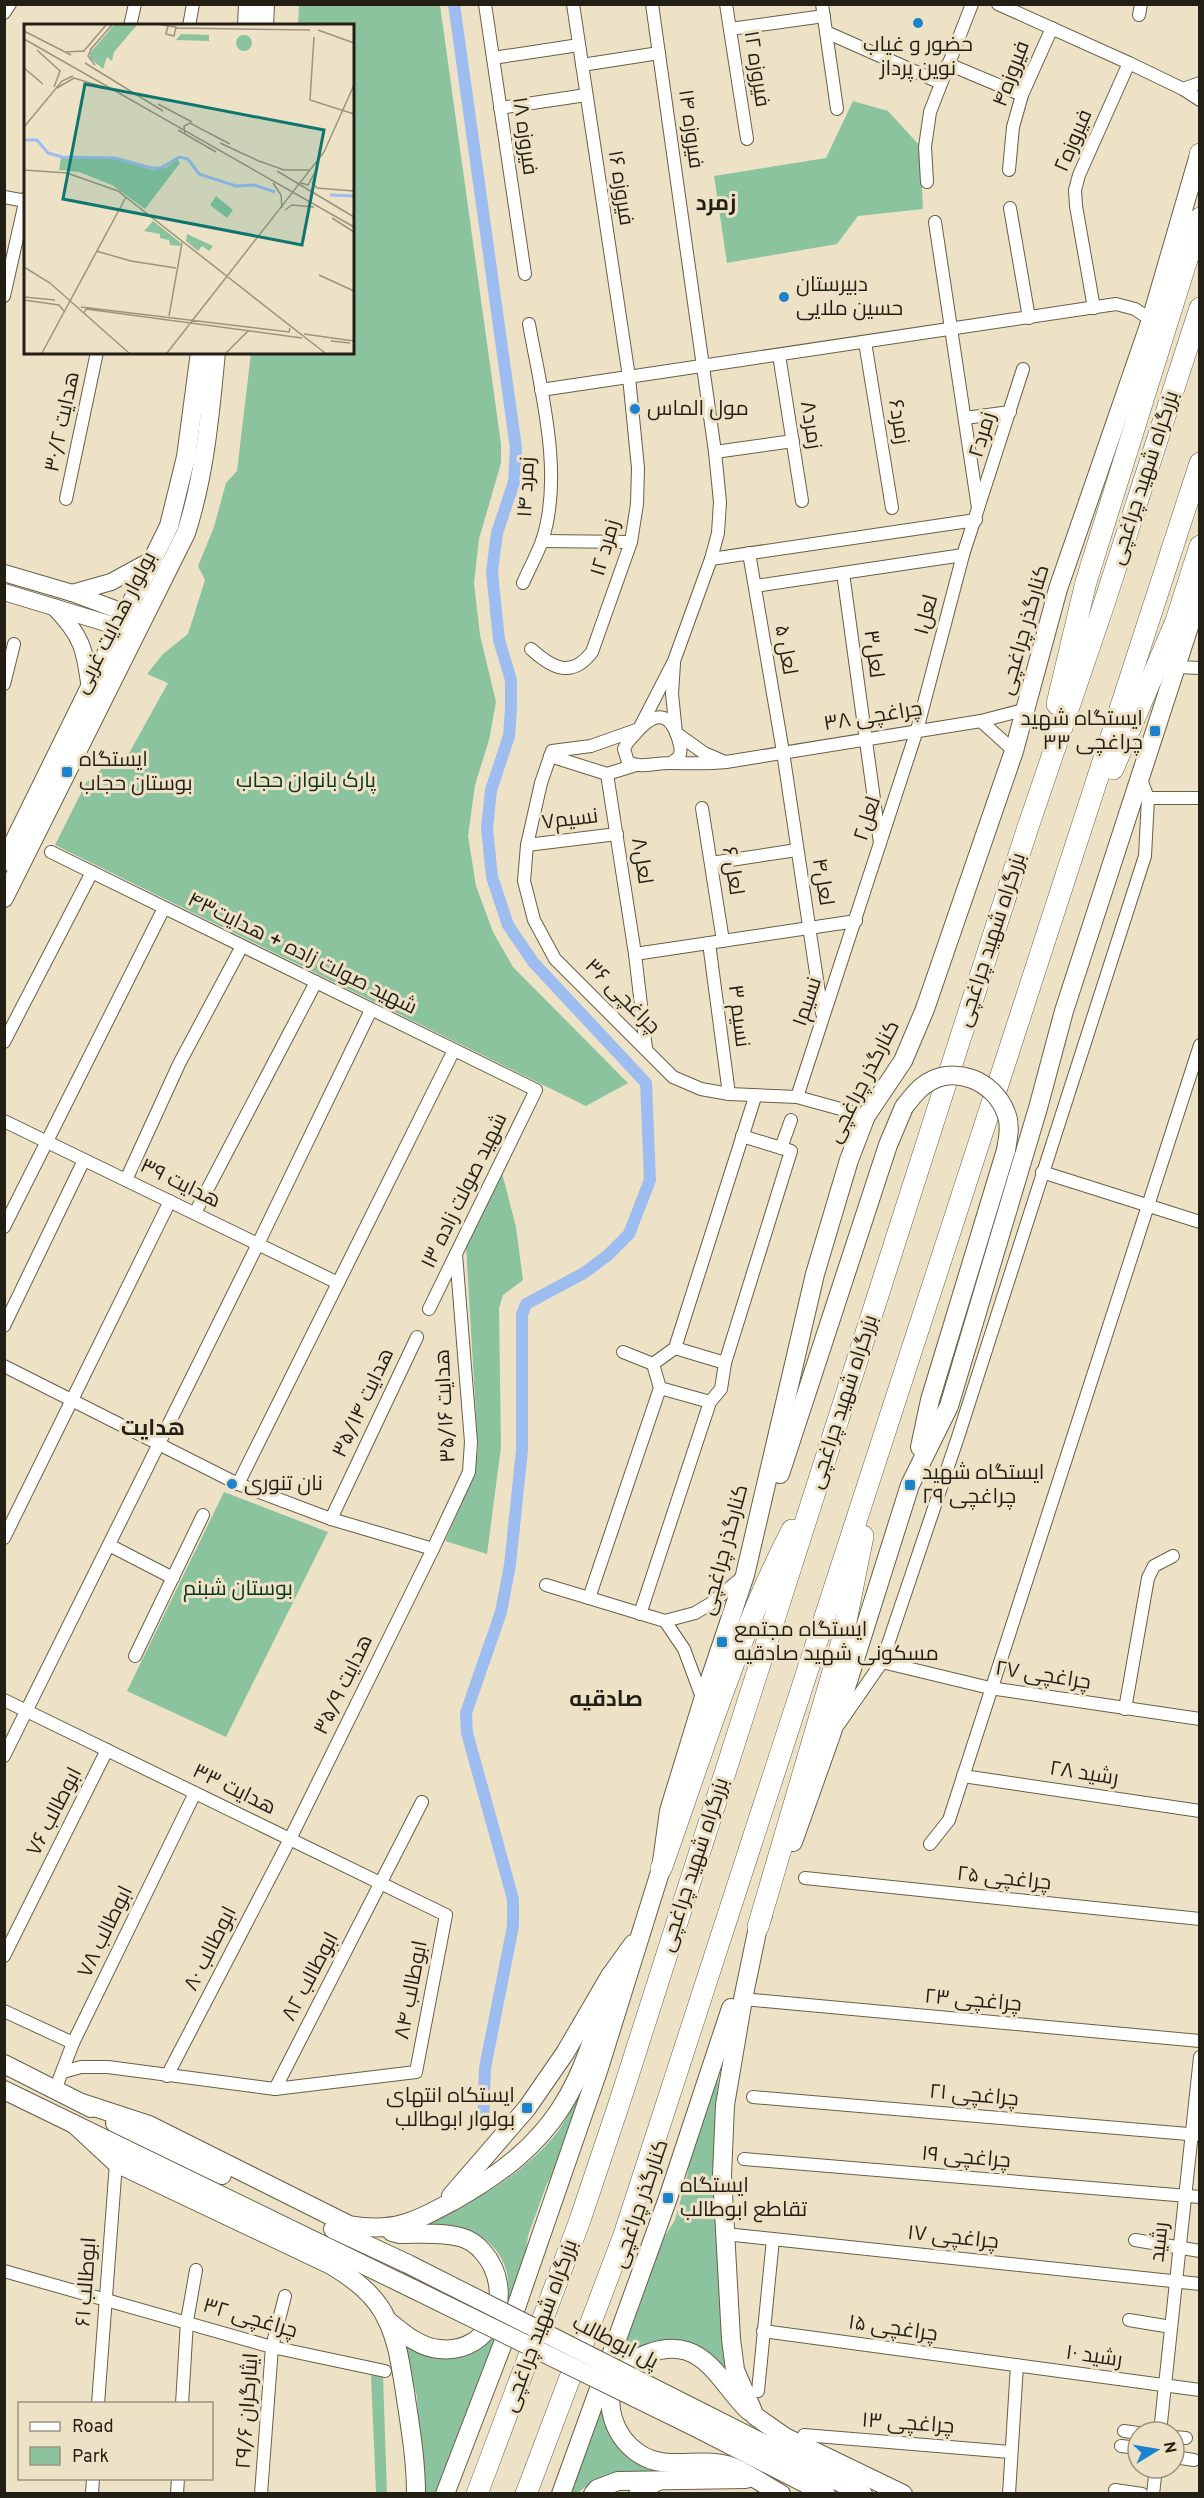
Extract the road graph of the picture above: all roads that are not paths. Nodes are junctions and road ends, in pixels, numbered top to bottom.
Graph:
1 (10, 4) edge
2 (135, 4) edge
3 (193, 4) edge
4 (248, 4) edge
5 (265, 4) edge
6 (485, 4) edge
7 (573, 4) edge
8 (652, 4) edge
9 (726, 4) edge
10 (972, 4) edge
11 (1003, 5) edge
12 (823, 10) edge
13 (4, 12) edge
14 (130, 24) edge
15 (189, 24) edge
16 (247, 24) edge
17 (264, 24) edge
18 (1052, 28) junction
19 (730, 29) junction
20 (826, 32) junction
21 (579, 45) junction
22 (659, 53) junction
23 (493, 58) junction
24 (1129, 63) junction
25 (948, 64) junction
26 (582, 65) junction
27 (941, 83) junction
28 (1200, 83) edge
29 (1183, 89) junction
30 (586, 95) junction
31 (1022, 95) junction
32 (1200, 100) edge
33 (500, 108) junction
34 (837, 109) dead end
35 (747, 140) dead end
36 (1200, 155) edge
37 (1009, 170) dead end
38 (927, 182) dead end
39 (4, 197) edge
40 (24, 200) edge
41 (24, 205) edge
42 (1010, 208) dead end
43 (1200, 218) edge
44 (935, 222) dead end
45 (1192, 240) junction
46 (525, 274) dead end
47 (1165, 275) junction
48 (4, 296) edge
49 (1094, 308) junction
50 (1200, 308) edge
51 (1029, 318) junction
52 (1151, 320) junction
53 (530, 324) dead end
54 (951, 329) junction
55 (865, 342) junction
56 (98, 354) edge
57 (200, 354) edge
58 (216, 354) edge
59 (779, 355) junction
60 (704, 366) junction
61 (1023, 369) dead end
62 (628, 377) junction
63 (541, 390) junction
64 (1010, 412) junction
65 (965, 418) junction
66 (793, 441) junction
67 (715, 452) junction
68 (1200, 463) edge
69 (66, 499) dead end
70 (802, 501) dead end
71 (892, 507) dead end
72 (978, 516) junction
73 (542, 541) junction
74 (631, 542) junction
75 (1200, 546) edge
76 (749, 553) junction
77 (963, 555) junction
78 (155, 558) junction
79 (711, 559) junction
80 (4, 573) edge
81 (843, 573) junction
82 (522, 583) dead end
83 (755, 586) junction
84 (4, 592) edge
85 (1200, 592) edge
86 (72, 593) junction
87 (54, 606) junction
88 (123, 620) junction
89 (139, 629) junction
90 (14, 644) dead end
91 (531, 650) dead end
92 (674, 661) junction
93 (1177, 667) junction
94 (1200, 668) edge
95 (4, 684) edge
96 (90, 690) junction
97 (1027, 709) junction
98 (981, 720) junction
99 (639, 729) junction
100 (917, 730) junction
101 (676, 733) junction
102 (864, 739) junction
103 (783, 752) junction
104 (1014, 752) junction
105 (551, 754) junction
106 (726, 762) junction
107 (671, 763) junction
108 (636, 765) junction
109 (608, 774) junction
110 (1140, 777) junction
111 (1148, 798) junction
112 (1200, 798) edge
113 (702, 808) dead end
114 (1028, 830) junction
115 (617, 834) junction
116 (1079, 837) junction
117 (527, 845) junction
118 (880, 846) junction
119 (797, 850) junction
120 (51, 852) dead end
121 (4, 862) edge
122 (711, 863) junction
123 (92, 872) junction
124 (4, 898) edge
125 (164, 908) junction
126 (856, 921) junction
127 (809, 928) junction
128 (723, 941) junction
129 (709, 943) junction
130 (242, 946) junction
131 (635, 954) junction
132 (316, 982) junction
133 (371, 1010) junction
134 (823, 1017) junction
135 (4, 1042) edge
136 (1200, 1045) edge
137 (646, 1048) junction
138 (454, 1050) junction
139 (536, 1090) joint
140 (729, 1094) junction
141 (796, 1096) junction
142 (755, 1097) junction
143 (866, 1116) junction
144 (791, 1120) dead end
145 (4, 1121) edge
146 (742, 1136) junction
147 (46, 1141) junction
148 (781, 1148) junction
149 (84, 1160) junction
150 (1042, 1172) junction
151 (126, 1180) junction
152 (170, 1201) junction
153 (1146, 1205) junction
154 (195, 1213) junction
155 (1200, 1222) edge
156 (4, 1227) edge
157 (258, 1244) junction
158 (456, 1254) junction
159 (338, 1282) junction
160 (429, 1310) dead end
161 (4, 1326) edge
162 (417, 1337) dead end
163 (675, 1348) junction
164 (623, 1352) dead end
165 (725, 1363) junction
166 (653, 1364) junction
167 (4, 1366) edge
168 (660, 1388) junction
169 (72, 1400) junction
170 (710, 1402) junction
171 (159, 1444) junction
172 (915, 1472) junction
173 (871, 1475) junction
174 (819, 1479) junction
175 (238, 1484) junction
176 (203, 1515) dead end
177 (331, 1519) junction
178 (4, 1538) edge
179 (109, 1545) junction
180 (433, 1549) junction
181 (1173, 1556) dead end
182 (745, 1575) junction
183 (173, 1578) junction
184 (546, 1585) dead end
185 (589, 1598) junction
186 (640, 1614) junction
187 (665, 1622) junction
188 (135, 1656) dead end
189 (882, 1662) junction
190 (990, 1688) junction
191 (4, 1700) edge
192 (703, 1700) junction
193 (1125, 1709) junction
194 (26, 1711) junction
195 (1200, 1719) edge
196 (831, 1735) junction
197 (107, 1750) junction
198 (4, 1756) edge
199 (963, 1776) junction
200 (195, 1793) junction
201 (422, 1802) dead end
202 (1200, 1811) edge
203 (290, 1839) junction
204 (930, 1844) dead end
205 (661, 1869) junction
206 (805, 1878) dead end
207 (382, 1884) junction
208 (446, 1915) joint
209 (1200, 1919) edge
210 (758, 1927) junction
211 (643, 1930) junction
212 (4, 1956) edge
213 (610, 1976) junction
214 (743, 1999) junction
215 (4, 2011) edge
216 (1200, 2042) edge
217 (73, 2043) junction
218 (1200, 2057) edge
219 (4, 2064) edge
220 (63, 2072) junction
221 (167, 2076) junction
222 (275, 2089) junction
223 (4, 2090) edge
224 (55, 2090) junction
225 (753, 2097) dead end
226 (82, 2103) junction
227 (74, 2124) junction
228 (1195, 2134) edge
229 (744, 2159) dead end
230 (116, 2163) junction
231 (1185, 2196) junction
232 (1200, 2197) edge
233 (429, 2214) junction
234 (383, 2229) junction
235 (725, 2234) junction
236 (773, 2238) junction
237 (1135, 2240) dead end
238 (1179, 2247) junction
239 (1200, 2251) edge
240 (196, 2270) dead end
241 (4, 2271) edge
242 (1175, 2281) junction
243 (1200, 2284) edge
244 (285, 2296) dead end
245 (105, 2300) junction
246 (387, 2320) junction
247 (1129, 2320) dead end
248 (187, 2321) junction
249 (1171, 2326) junction
250 (763, 2331) junction
251 (272, 2347) junction
252 (1017, 2365) junction
253 (385, 2371) dead end
254 (1164, 2386) junction
255 (758, 2391) dead end
256 (1200, 2391) edge
257 (98, 2402) edge
258 (182, 2402) edge
259 (755, 2416) junction
260 (1161, 2420) edge
261 (702, 2422) junction
262 (804, 2435) dead end
263 (1121, 2446) dead end
264 (1126, 2447) edge
265 (1010, 2451) junction
266 (1186, 2459) edge
267 (1194, 2460) dead end
268 (751, 2479) junction
269 (660, 2481) junction
270 (1114, 2490) dead end
271 (261, 2493) edge
272 (416, 2493) edge
273 (445, 2493) edge
274 (477, 2493) edge
275 (526, 2493) edge
276 (561, 2493) edge
277 (593, 2493) edge
278 (637, 2493) edge
279 (781, 2493) edge
280 (826, 2493) edge
281 (864, 2493) edge
282 (903, 2493) edge
283 (1008, 2493) edge
284 (1142, 2493) edge

1 - 13 street
2 - 14 street
3 - 15 street
4 - 16 main road
5 - 17 main road
6 - 23 street, فیروزه ۱۸
7 - 21 street, فیروزه ۱۶
8 - 22 street, فیروزه ۱۴
9 - 19 street, فیروزه ۱۲
10 - 25 street
11 - 18 street
12 - 19 street
12 - 20 street
18 - 24 street
18 - 31 street, فیروزه۴
19 - 35 street, فیروزه ۱۲
20 - 27 street
20 - 34 street
21 - 23 street
21 - 26 street, فیروزه ۱۶
22 - 26 street
22 - 60 street, فیروزه ۱۴
23 - 33 street, فیروزه ۱۸
24 - 29 street
24 - 49 street, فیروزه۲
25 - 27 street
25 - 31 street
26 - 30 street, فیروزه ۱۶
27 - 38 street
28 - 29 street
29 - 32 street
30 - 33 street
30 - 62 street, فیروزه ۱۶
31 - 37 street, فیروزه۴
33 - 46 street, فیروزه ۱۸
36 - 47 main road
39 - 40 street
41 - 48 street
42 - 51 street
43 - 45 highway
44 - 54 street
45 - 47 main road, کنارگذر چراغچی
45 - 114 highway
47 - 52 main road, کنارگذر چراغچی
49 - 51 street
49 - 52 street
50 - 114 highway, بزرگراه شهید چراغچی
51 - 54 street
52 - 97 main road, کنارگذر چراغچی
53 - 63 street, زمرد ۱۴
54 - 55 street
54 - 65 street
55 - 59 street
55 - 71 street, زمرد۶
56 - 69 street, هدایت ۳۰/۲
57 - 78 main road, بولوار هدایت غربی
58 - 89 main road, بولوار هدایت غربی
59 - 60 street
59 - 66 street, زمرد۸
60 - 62 street
60 - 67 street, فیروزه ۱۴
61 - 64 street, زمرد۲
62 - 63 street
62 - 74 street, زمرد ۱۲
63 - 73 street, زمرد ۱۴
64 - 65 street
64 - 72 street, زمرد۲
65 - 72 street
66 - 67 street
66 - 70 street, زمرد۸
67 - 79 street, فیروزه ۱۴
68 - 116 highway
72 - 76 street
72 - 77 street, لعل۱
73 - 74 street
73 - 82 street, زمرد ۱۴
74 - 91 street, زمرد ۱۲
75 - 116 highway
76 - 79 street
76 - 83 street, لعل ۵
77 - 81 street
77 - 100 street, لعل۱
78 - 86 street
78 - 88 main road, بولوار هدایت غربی
79 - 92 street, فیروزه ۱۴
80 - 86 street
81 - 83 street
81 - 102 street, لعل۳
83 - 103 street, لعل ۵
84 - 87 street
85 - 93 main road
86 - 88 street
87 - 88 street
87 - 96 street
88 - 89 street
88 - 96 main road, بولوار هدایت غربی
89 - 124 main road, بولوار هدایت غربی
90 - 95 street
92 - 99 street
92 - 101 street
93 - 94 street
93 - 110 main road
96 - 121 main road, بولوار هدایت غربی
97 - 98 street, چراغچی ۳۸
97 - 104 main road, کنارگذر چراغچی
98 - 100 street, چراغچی ۳۸
98 - 104 street
99 - 101 street
99 - 105 street
99 - 108 street
100 - 102 street, چراغچی ۳۸
100 - 118 street, لعل۲
101 - 106 street
101 - 107 street
102 - 103 street, چراغچی ۳۸
102 - 118 street, لعل۳
103 - 106 street, چراغچی ۳۸
103 - 119 street, لعل۴
104 - 143 main road, کنارگذر چراغچی
105 - 109 street
105 - 117 street, چراغچی ۳۶
106 - 107 street, چراغچی ۳۸
107 - 108 street
108 - 109 street
109 - 115 street, لعل۸
110 - 111 street
110 - 172 main road
111 - 112 street
111 - 150 street
113 - 122 street, لعل ۶
114 - 174 highway, بزرگراه شهید چراغچی
115 - 117 street, نسیم۷
115 - 131 street, لعل۸
116 - 173 highway
117 - 137 street, چراغچی ۳۶
118 - 126 street, لعل۲
119 - 122 street
119 - 127 street, لعل۴
120 - 123 street, شهید صولت زاده + هدایت۴۳
122 - 128 street, لعل ۶
123 - 125 street, شهید صولت زاده + هدایت۴۳
123 - 135 street
125 - 130 street, شهید صولت زاده + هدایت۴۳
125 - 147 street
126 - 127 street
126 - 134 street, نسیم۱
127 - 128 street
127 - 134 street, لعل۴
128 - 129 street
129 - 131 street
129 - 140 street, نسیم ۳
130 - 132 street, شهید صولت زاده + هدایت۴۳
130 - 151 street
131 - 137 street, لعل۸
132 - 133 street, شهید صولت زاده + هدایت۴۳
132 - 154 street
133 - 138 street, شهید صولت زاده + هدایت۴۳
133 - 157 street
134 - 141 street, نسیم۱
136 - 153 street
137 - 140 street, چراغچی ۳۶
138 - 139 street, شهید صولت زاده + هدایت۴۳
138 - 159 street
139 - 158 street, شهید صولت زاده ۱۳
140 - 142 street, چراغچی ۳۶
141 - 142 street, چراغچی ۳۶
141 - 143 street, چراغچی ۳۶
142 - 146 street
143 - 182 main road, کنارگذر چراغچی
144 - 148 street
145 - 147 street, هدایت ۳۹
146 - 148 street
146 - 163 street
147 - 149 street, هدایت ۳۹
147 - 156 street
148 - 165 street
149 - 151 street, هدایت ۳۹
149 - 161 street
150 - 153 street
150 - 189 street
151 - 152 street, هدایت ۳۹
152 - 154 street, هدایت ۳۹
152 - 169 street
153 - 155 street
153 - 190 street
154 - 157 street, هدایت ۳۹
157 - 159 street, هدایت ۳۹
157 - 171 street
158 - 160 street, شهید صولت زاده ۱۳
158 - 180 street, هدایت ۳۵/۱۶
159 - 175 street
162 - 177 street, هدایت ۳۵/۱۴
163 - 165 street
163 - 166 street
164 - 166 street
165 - 170 street
166 - 168 street
167 - 169 street
168 - 170 street
168 - 185 street
169 - 171 street
169 - 178 street
170 - 186 street
171 - 175 street
171 - 179 street
172 - 182 main road, bridge
172 - 196 main road
173 - 210 highway
173 - 275 highway
174 - 205 highway
174 - 274 highway, بزرگراه شهید چراغچی
175 - 177 street
176 - 183 street
177 - 180 street
179 - 183 street
179 - 194 street
180 - 203 street, هدایت ۳۵/۹
181 - 193 street
182 - 187 street
182 - 192 main road, کنارگذر چراغچی
183 - 188 street
184 - 185 street
185 - 186 street
186 - 187 street
187 - 192 street
189 - 190 street, چراغچی ۲۷
189 - 196 street
190 - 193 street, چراغچی ۲۷
190 - 199 street
191 - 194 street, هدایت ۳۳
192 - 205 main road, کنارگذر چراغچی
193 - 195 street, چراغچی ۲۷
194 - 197 street, هدایت ۳۳
194 - 198 street
196 - 210 main road
197 - 200 street, هدایت ۳۳
197 - 212 street, ابوطالب ۷۶
199 - 202 street, رشید ۲۸
199 - 204 street
200 - 203 street, هدایت ۳۳
200 - 217 street, ابوطالب ۷۸
201 - 207 street, ابوطالب ۸۲
203 - 207 street, هدایت ۳۳
203 - 221 street, ابوطالب ۸۰
205 - 211 main road, کنارگذر چراغچی
206 - 209 street, چراغچی ۲۵
207 - 208 street, هدایت ۳۳
207 - 222 street, ابوطالب ۸۲
208 - 222 street, ابوطالب ۸۴
210 - 214 main road
210 - 276 main road, کنارگذر چراغچی
211 - 213 main road
211 - 273 main road, کنارگذر چراغچی
213 - 233 main road
213 - 233 main road
214 - 216 street, چراغچی ۲۳
214 - 235 main road
215 - 217 street
217 - 220 street, ابوطالب ۷۸
218 - 228 street, رشید
219 - 224 main road
220 - 221 street
220 - 224 street, ابوطالب ۷۸
221 - 222 street
223 - 227 main road, پل ابوطالب
224 - 226 main road
225 - 228 street, چراغچی ۲۱
226 - 234 main road
226 - 261 main road, پل ابوطالب, bridge
227 - 230 main road
227 - 261 main road, پل ابوطالب, bridge
228 - 231 street, رشید
229 - 231 street, چراغچی ۱۹
230 - 245 street, ابوطالب ۶۱
230 - 246 main road
231 - 232 street, چراغچی ۱۹
231 - 238 street, رشید
233 - 234 main road
234 - 246 main road
235 - 236 street, چراغچی ۱۷
235 - 259 main road
236 - 242 street, چراغچی ۱۷
236 - 250 street
237 - 238 street
238 - 239 street
238 - 242 street, رشید
240 - 248 street
241 - 245 street, چراغچی ۳۲
242 - 243 street, چراغچی ۱۷
242 - 249 street, رشید
244 - 251 street, ایثارگران ۲۹/۶
245 - 248 street, چراغچی ۳۲
245 - 257 street, ابوطالب ۶۱
246 - 272 main road
247 - 249 street
248 - 251 street, چراغچی ۳۲
248 - 258 street
249 - 254 street, رشید
250 - 252 street, چراغچی ۱۵
250 - 255 street
251 - 253 street, چراغچی ۳۲
251 - 271 street, ایثارگران ۲۹/۶
252 - 254 street, رشید ۱۰
252 - 265 street
254 - 256 street, رشید ۱۰
254 - 260 street, رشید
259 - 268 main road
259 - 282 main road
261 - 280 main road
261 - 281 main road
262 - 265 street, چراغچی ۱۳
263 - 264 street
265 - 283 street
266 - 267 street
268 - 269 main road
268 - 279 main road
269 - 277 main road
269 - 278 street
270 - 284 street

